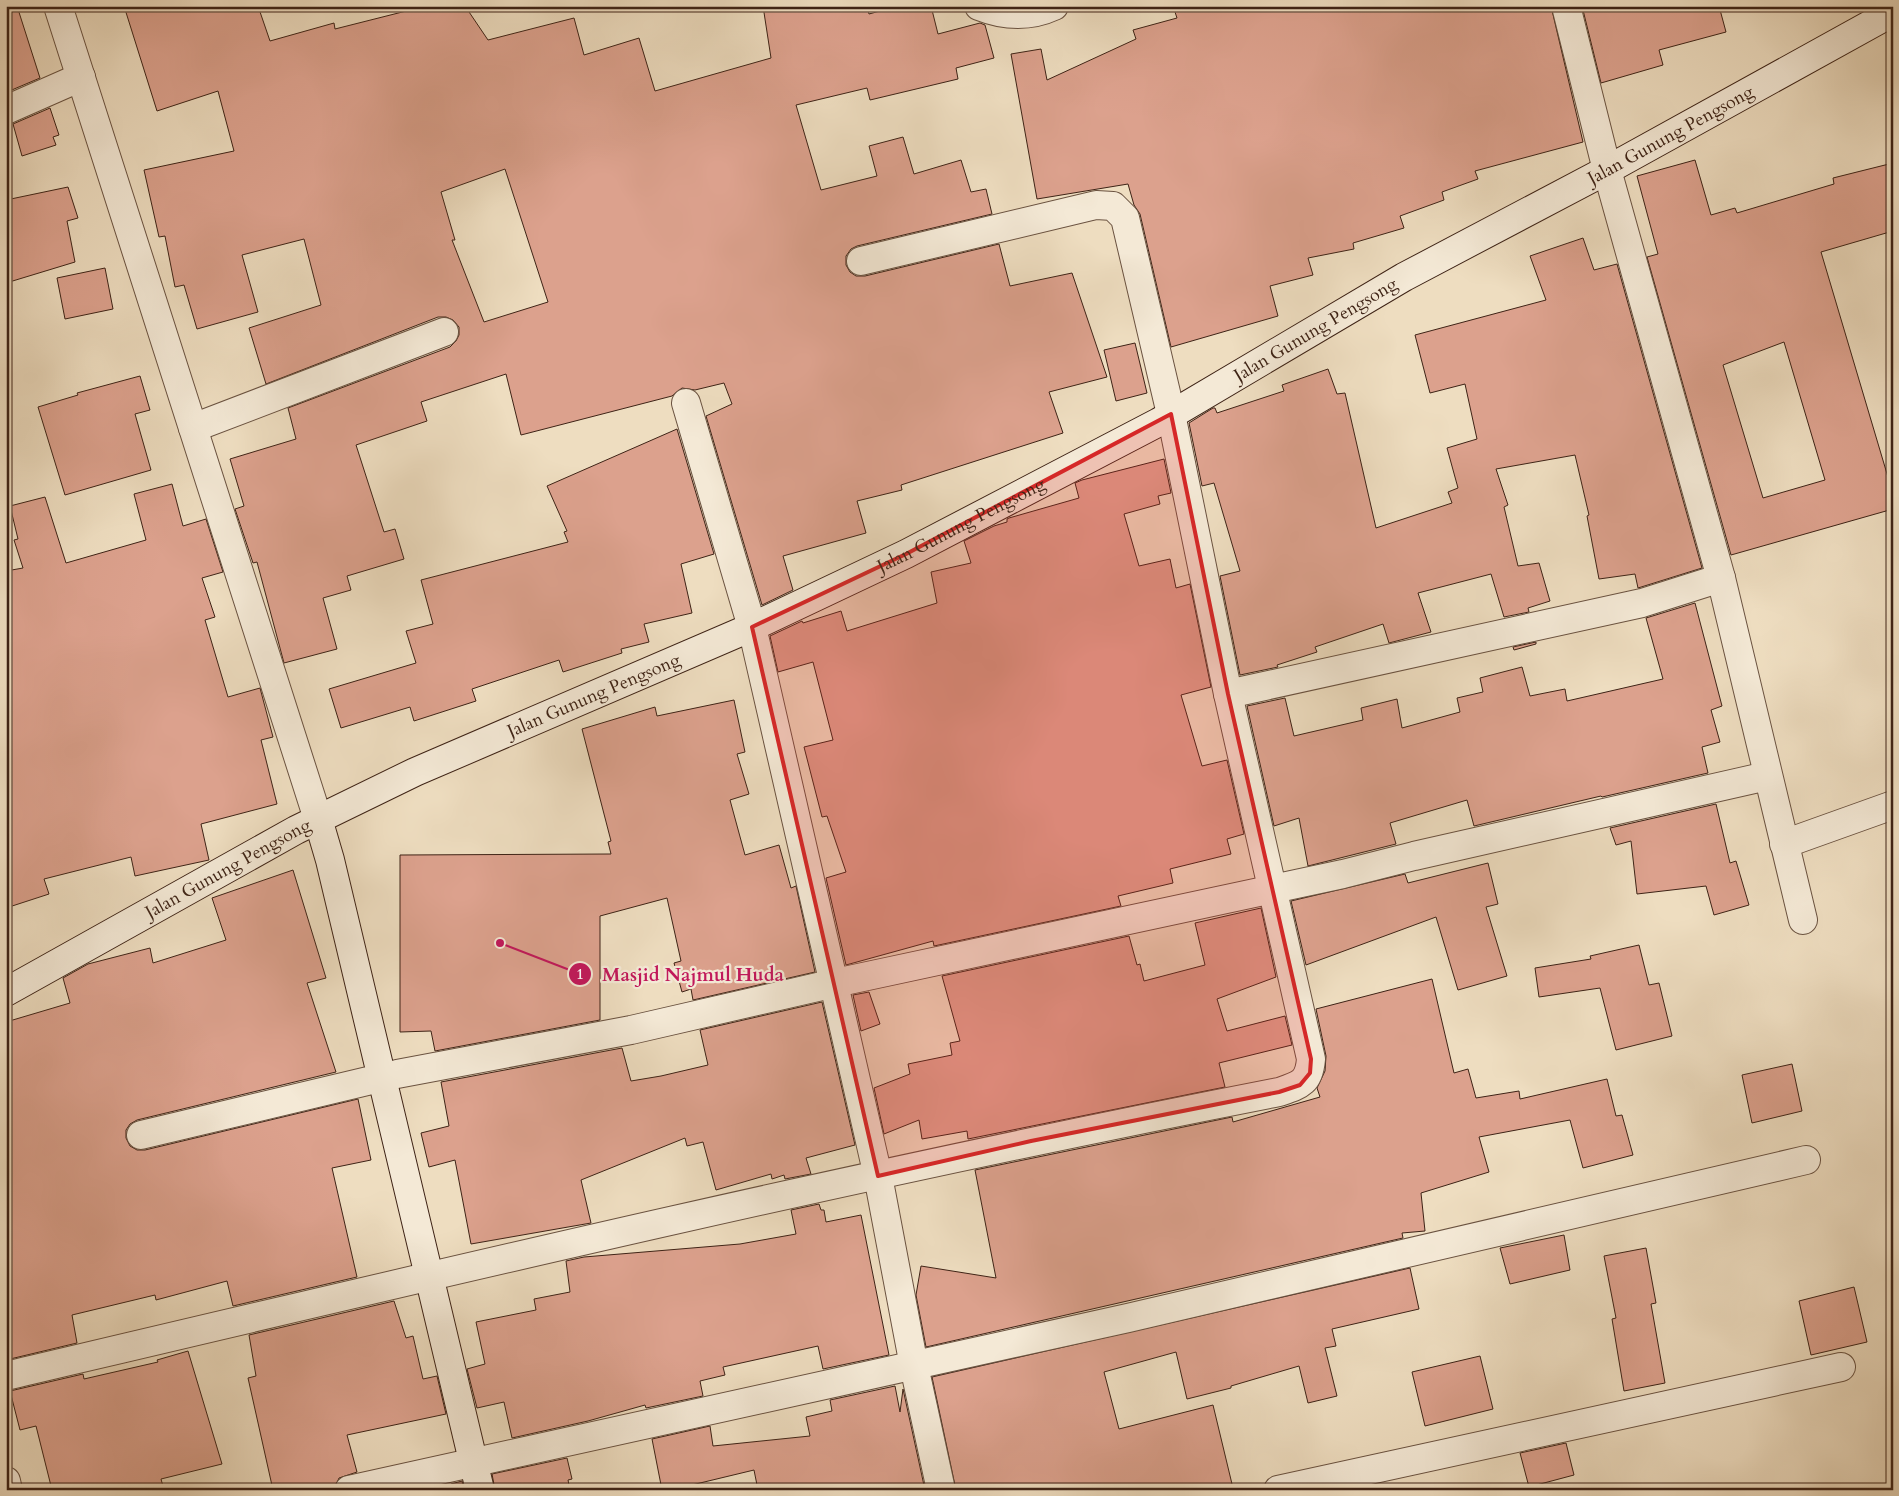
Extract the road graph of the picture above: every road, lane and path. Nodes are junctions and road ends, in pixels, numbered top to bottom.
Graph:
1 (58, 6) edge
2 (978, 6) edge
3 (1054, 6) edge
4 (1566, 6) edge
5 (1893, 12) edge
6 (81, 78) junction
7 (6, 110) edge
8 (1607, 170) junction
9 (861, 261) dead end
10 (444, 332) dead end
11 (686, 403) dead end
12 (1171, 414) junction
13 (193, 428) junction
14 (1721, 578) junction
15 (752, 627) junction
16 (1228, 694) junction
17 (1767, 776) junction
18 (1893, 805) edge
19 (318, 819) junction
20 (1784, 844) junction
21 (1274, 888) junction
22 (1803, 920) dead end
23 (835, 983) junction
24 (6, 992) edge
25 (380, 1079) junction
26 (141, 1135) dead end
27 (1806, 1160) dead end
28 (878, 1176) junction
29 (429, 1276) junction
30 (914, 1366) junction
31 (1841, 1367) dead end
32 (6, 1376) edge
33 (474, 1462) junction
34 (6, 1481) edge
35 (8, 1490) edge
36 (349, 1490) edge
37 (480, 1490) edge
38 (941, 1490) edge
39 (1278, 1490) edge

1 - 6 street
2 - 3 street
4 - 8 street
5 - 8 street, Jalan Gunung Pengsong
6 - 7 street
6 - 13 street
8 - 12 street, Jalan Gunung Pengsong
8 - 14 street
9 - 12 street
10 - 13 street
11 - 15 street
12 - 15 street, Jalan Gunung Pengsong
12 - 16 street
13 - 19 street
14 - 16 street
14 - 17 street
15 - 19 street, Jalan Gunung Pengsong
15 - 23 street
16 - 21 street
17 - 20 street
17 - 21 street
18 - 20 street
19 - 24 street, Jalan Gunung Pengsong
19 - 25 street
20 - 22 street
21 - 23 street
21 - 28 street
23 - 25 street
23 - 28 street
25 - 26 street
25 - 29 street
27 - 30 street
28 - 29 street
28 - 30 street
29 - 32 street
29 - 33 street
30 - 33 street
30 - 38 street
31 - 39 street
33 - 36 street
33 - 37 street
34 - 35 street

